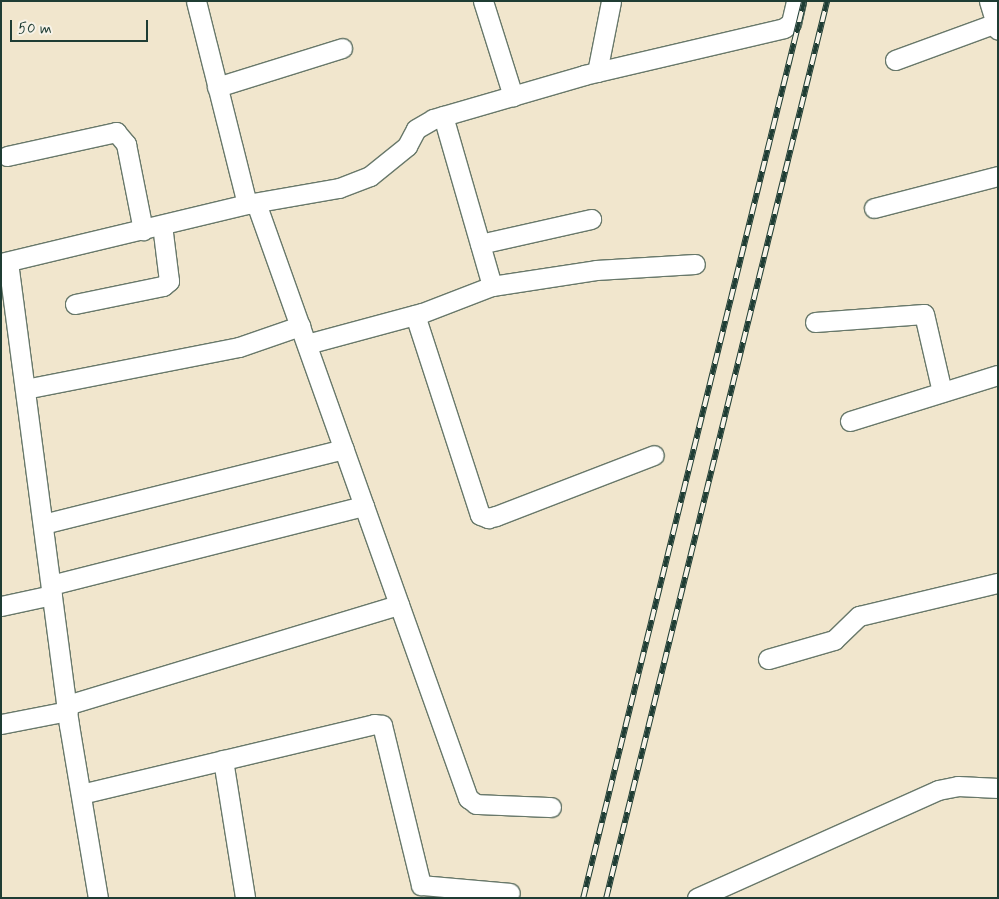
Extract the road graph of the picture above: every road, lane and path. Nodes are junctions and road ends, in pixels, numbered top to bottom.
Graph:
1 (483, 1) edge
2 (611, 1) edge
3 (796, 1) edge
4 (989, 1) edge
5 (198, 2) edge
6 (997, 27) edge
7 (342, 48) dead end
8 (895, 60) dead end
9 (597, 72) junction
10 (217, 87) junction
11 (513, 96) junction
12 (443, 116) junction
13 (7, 156) dead end
14 (998, 176) edge
15 (251, 203) junction
16 (874, 208) dead end
17 (591, 219) dead end
18 (162, 225) junction
19 (144, 230) junction
20 (480, 244) junction
21 (5, 263) edge
22 (695, 264) dead end
23 (492, 286) junction
24 (76, 304) dead end
25 (415, 315) junction
26 (815, 322) dead end
27 (300, 326) junction
28 (307, 344) junction
29 (998, 375) edge
30 (25, 389) junction
31 (942, 392) junction
32 (850, 421) dead end
33 (344, 449) junction
34 (654, 455) dead end
35 (364, 506) junction
36 (43, 524) junction
37 (998, 583) edge
38 (52, 590) junction
39 (399, 605) junction
40 (1, 606) edge
41 (768, 659) dead end
42 (67, 708) junction
43 (1, 724) edge
44 (223, 760) junction
45 (998, 788) edge
46 (81, 794) junction
47 (551, 807) dead end
48 (510, 893) dead end
49 (708, 896) edge
50 (98, 898) edge
51 (245, 898) edge

1 - 11 street
2 - 9 street
3 - 9 street
4 - 6 street
5 - 10 street
6 - 8 street
7 - 10 street
9 - 11 street
10 - 15 street
11 - 12 street
12 - 15 street
12 - 20 street
13 - 19 street
14 - 16 street
15 - 18 street
15 - 27 street
17 - 20 street
18 - 19 street
18 - 24 street
19 - 21 street
20 - 23 street
21 - 30 street
22 - 23 street
23 - 25 street
25 - 28 street
25 - 34 street
26 - 31 street
27 - 28 street
27 - 30 street
28 - 33 street
29 - 31 street
30 - 36 street
31 - 32 street
33 - 35 street
33 - 36 street
35 - 38 street
35 - 39 street
36 - 38 street
37 - 41 street
38 - 40 street
38 - 42 street
39 - 42 street
39 - 47 street
42 - 43 street
42 - 46 street
44 - 46 street
44 - 48 street
44 - 51 street
45 - 49 street
46 - 50 street

